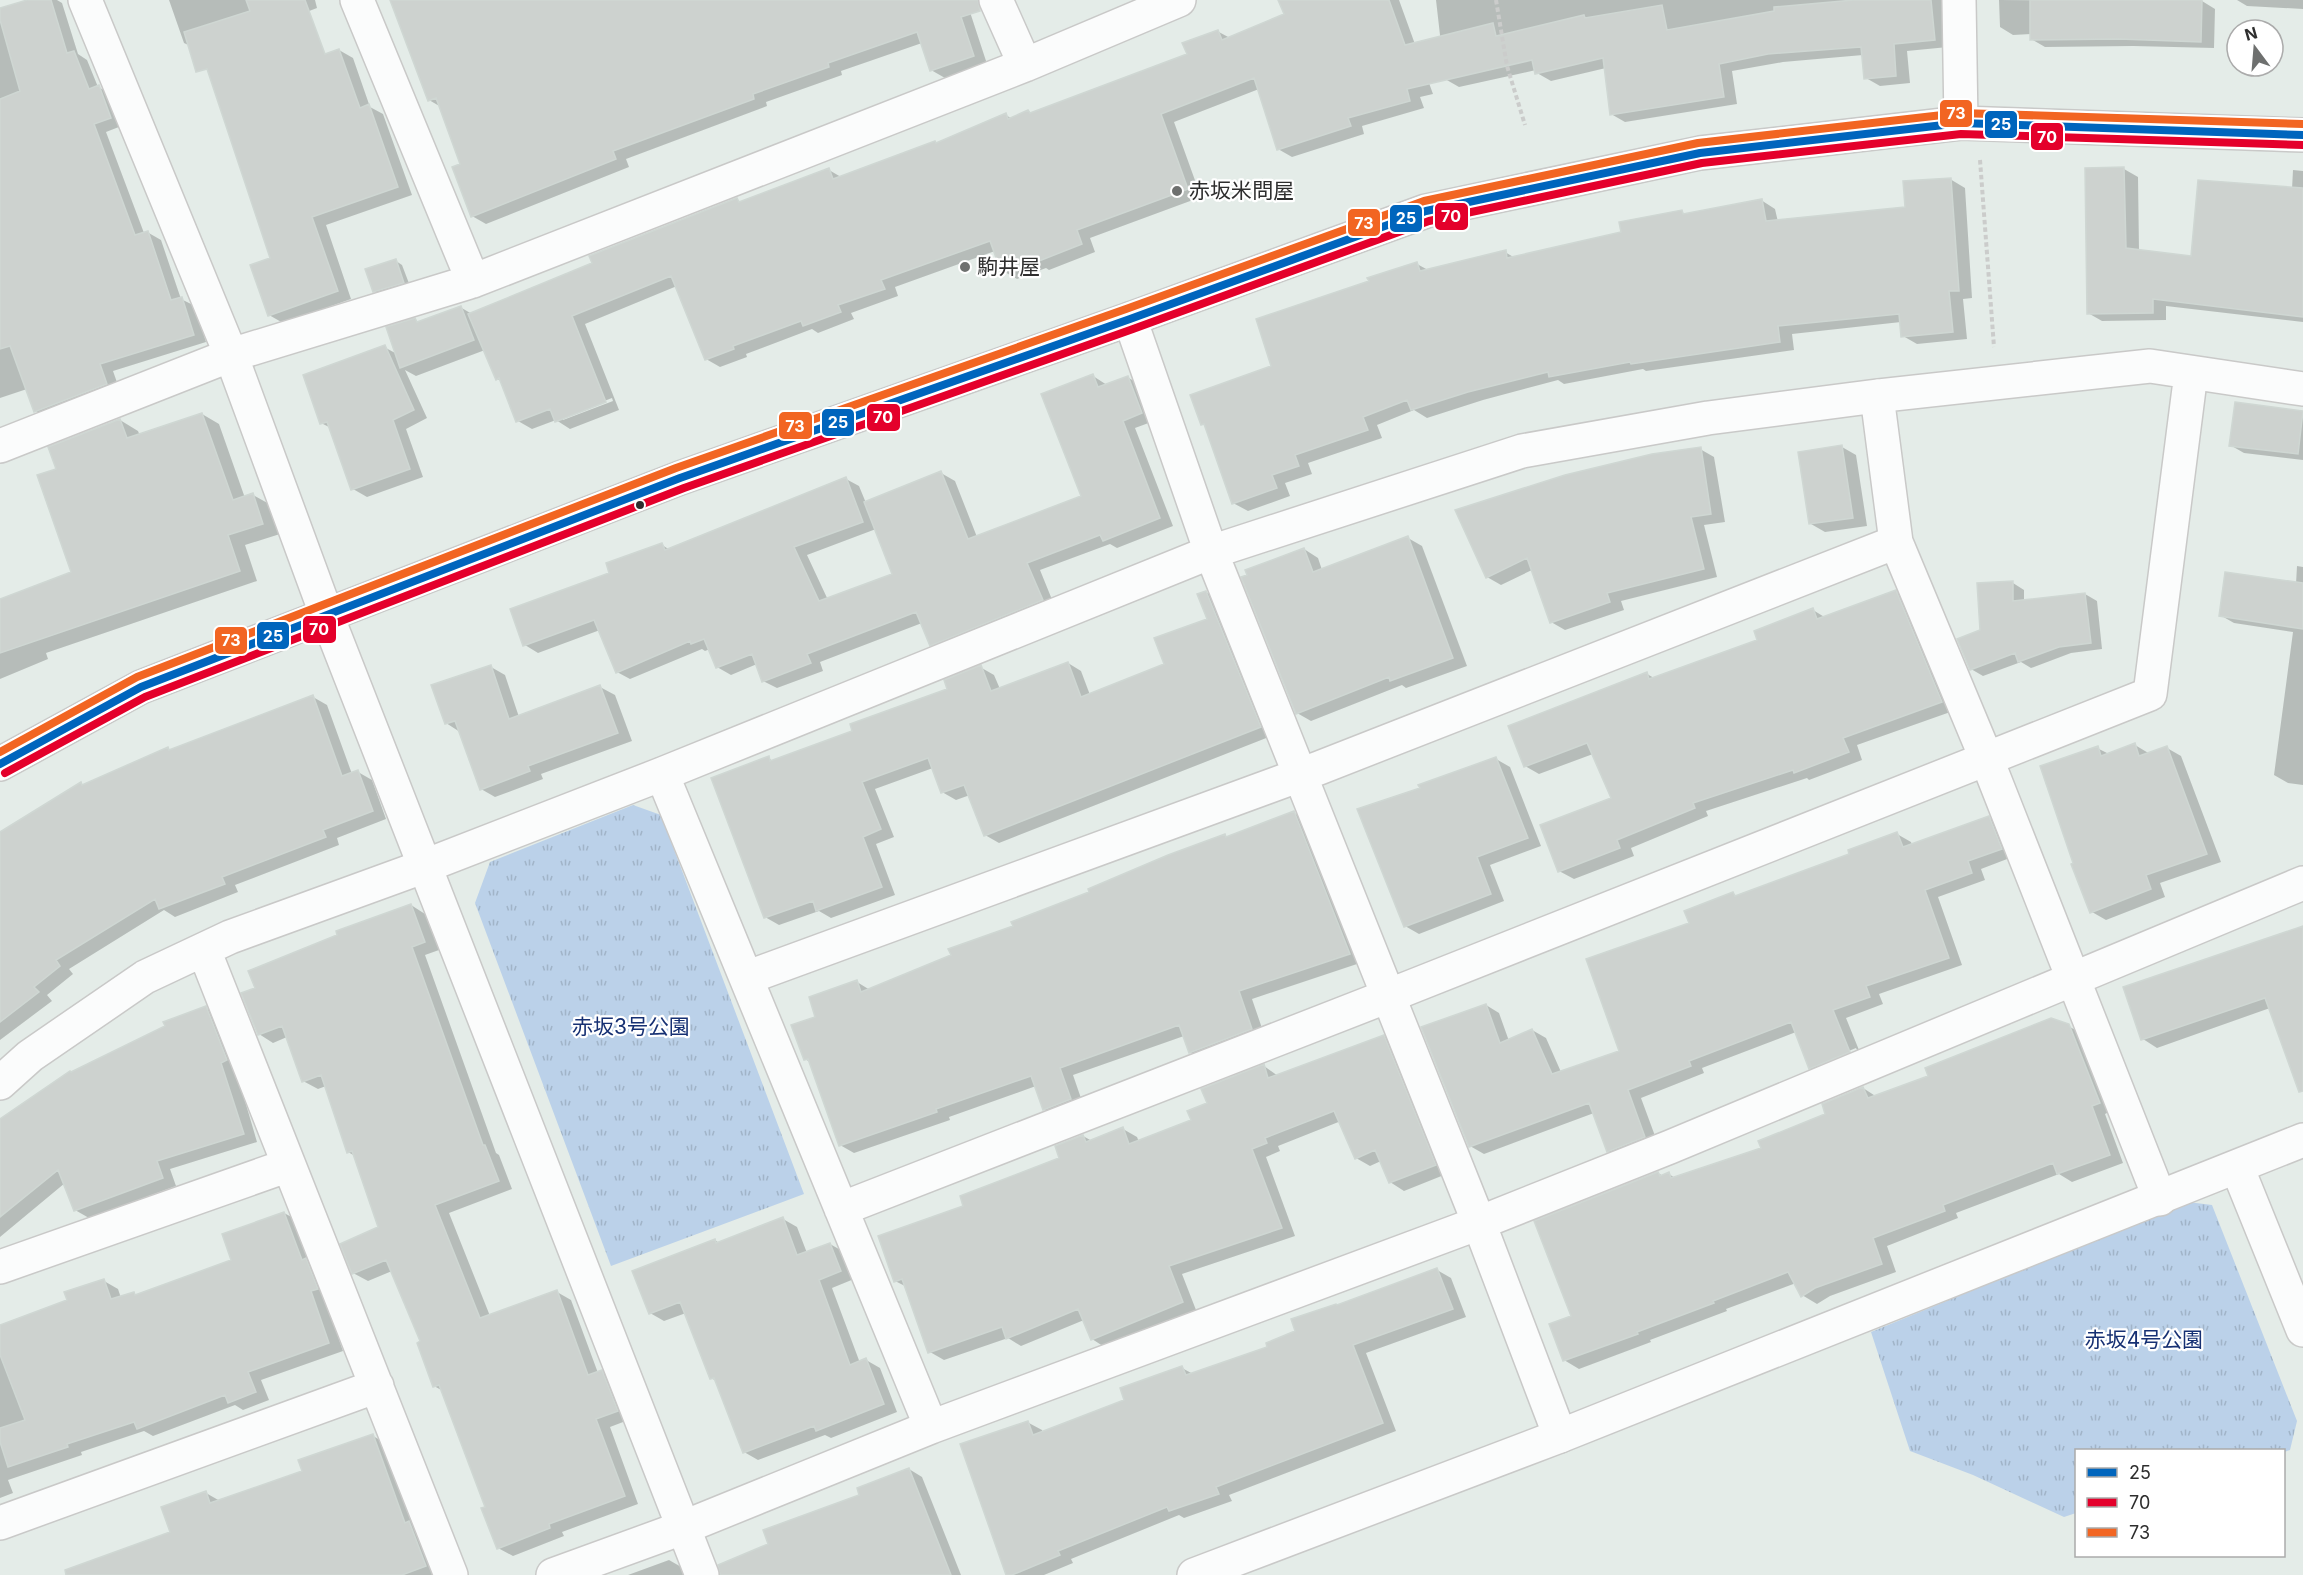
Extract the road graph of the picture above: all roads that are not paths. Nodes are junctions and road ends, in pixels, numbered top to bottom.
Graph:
1 (85, 0) edge
2 (357, 0) edge
3 (996, 0) edge
4 (1179, 0) edge
5 (1959, 0) edge
6 (1024, 65) junction
7 (1969, 123) junction
8 (2303, 135) edge
9 (473, 280) junction
10 (1130, 320) junction
11 (231, 355) junction
12 (2191, 373) junction
13 (2303, 389) edge
14 (1877, 396) junction
15 (2, 441) edge
16 (1896, 542) junction
17 (1211, 552) junction
18 (327, 616) junction
19 (1987, 760) junction
20 (0, 764) edge
21 (662, 774) junction
22 (1300, 774) junction
23 (425, 866) junction
24 (2303, 883) edge
25 (204, 950) junction
26 (746, 978) junction
27 (2072, 980) junction
28 (1388, 996) junction
29 (0, 1083) edge
30 (2303, 1140) edge
31 (289, 1165) junction
32 (2236, 1167) junction
33 (2160, 1199) junction
34 (841, 1209) junction
35 (1479, 1223) junction
36 (0, 1267) edge
37 (2303, 1330) edge
38 (377, 1386) junction
39 (931, 1427) junction
40 (1560, 1437) junction
41 (0, 1523) edge
42 (682, 1528) junction
43 (451, 1575) edge
44 (553, 1575) edge
45 (702, 1575) edge
46 (1194, 1575) edge

1 - 11 street
2 - 9 street
3 - 6 street
4 - 6 street
5 - 7 street
6 - 9 street
7 - 8 street
7 - 10 street
9 - 11 street
10 - 17 street
10 - 18 street
11 - 15 street
11 - 18 street
12 - 13 street
12 - 14 street
12 - 19 street
14 - 16 street
14 - 17 street
16 - 19 street
16 - 22 street
17 - 21 street
17 - 22 street
18 - 20 street
18 - 23 street
19 - 27 street
19 - 28 street
21 - 23 street
21 - 26 street
22 - 26 street
22 - 28 street
23 - 25 street
23 - 42 street
24 - 27 street
25 - 29 street
25 - 31 street
26 - 34 street
27 - 33 street
27 - 35 street
28 - 34 street
28 - 35 street
30 - 32 street
31 - 36 street
31 - 38 street
32 - 33 street
32 - 37 street
33 - 40 street
34 - 39 street
35 - 39 street
35 - 40 street
38 - 41 street
38 - 43 street
39 - 42 street
40 - 46 street
42 - 44 street
42 - 45 street

